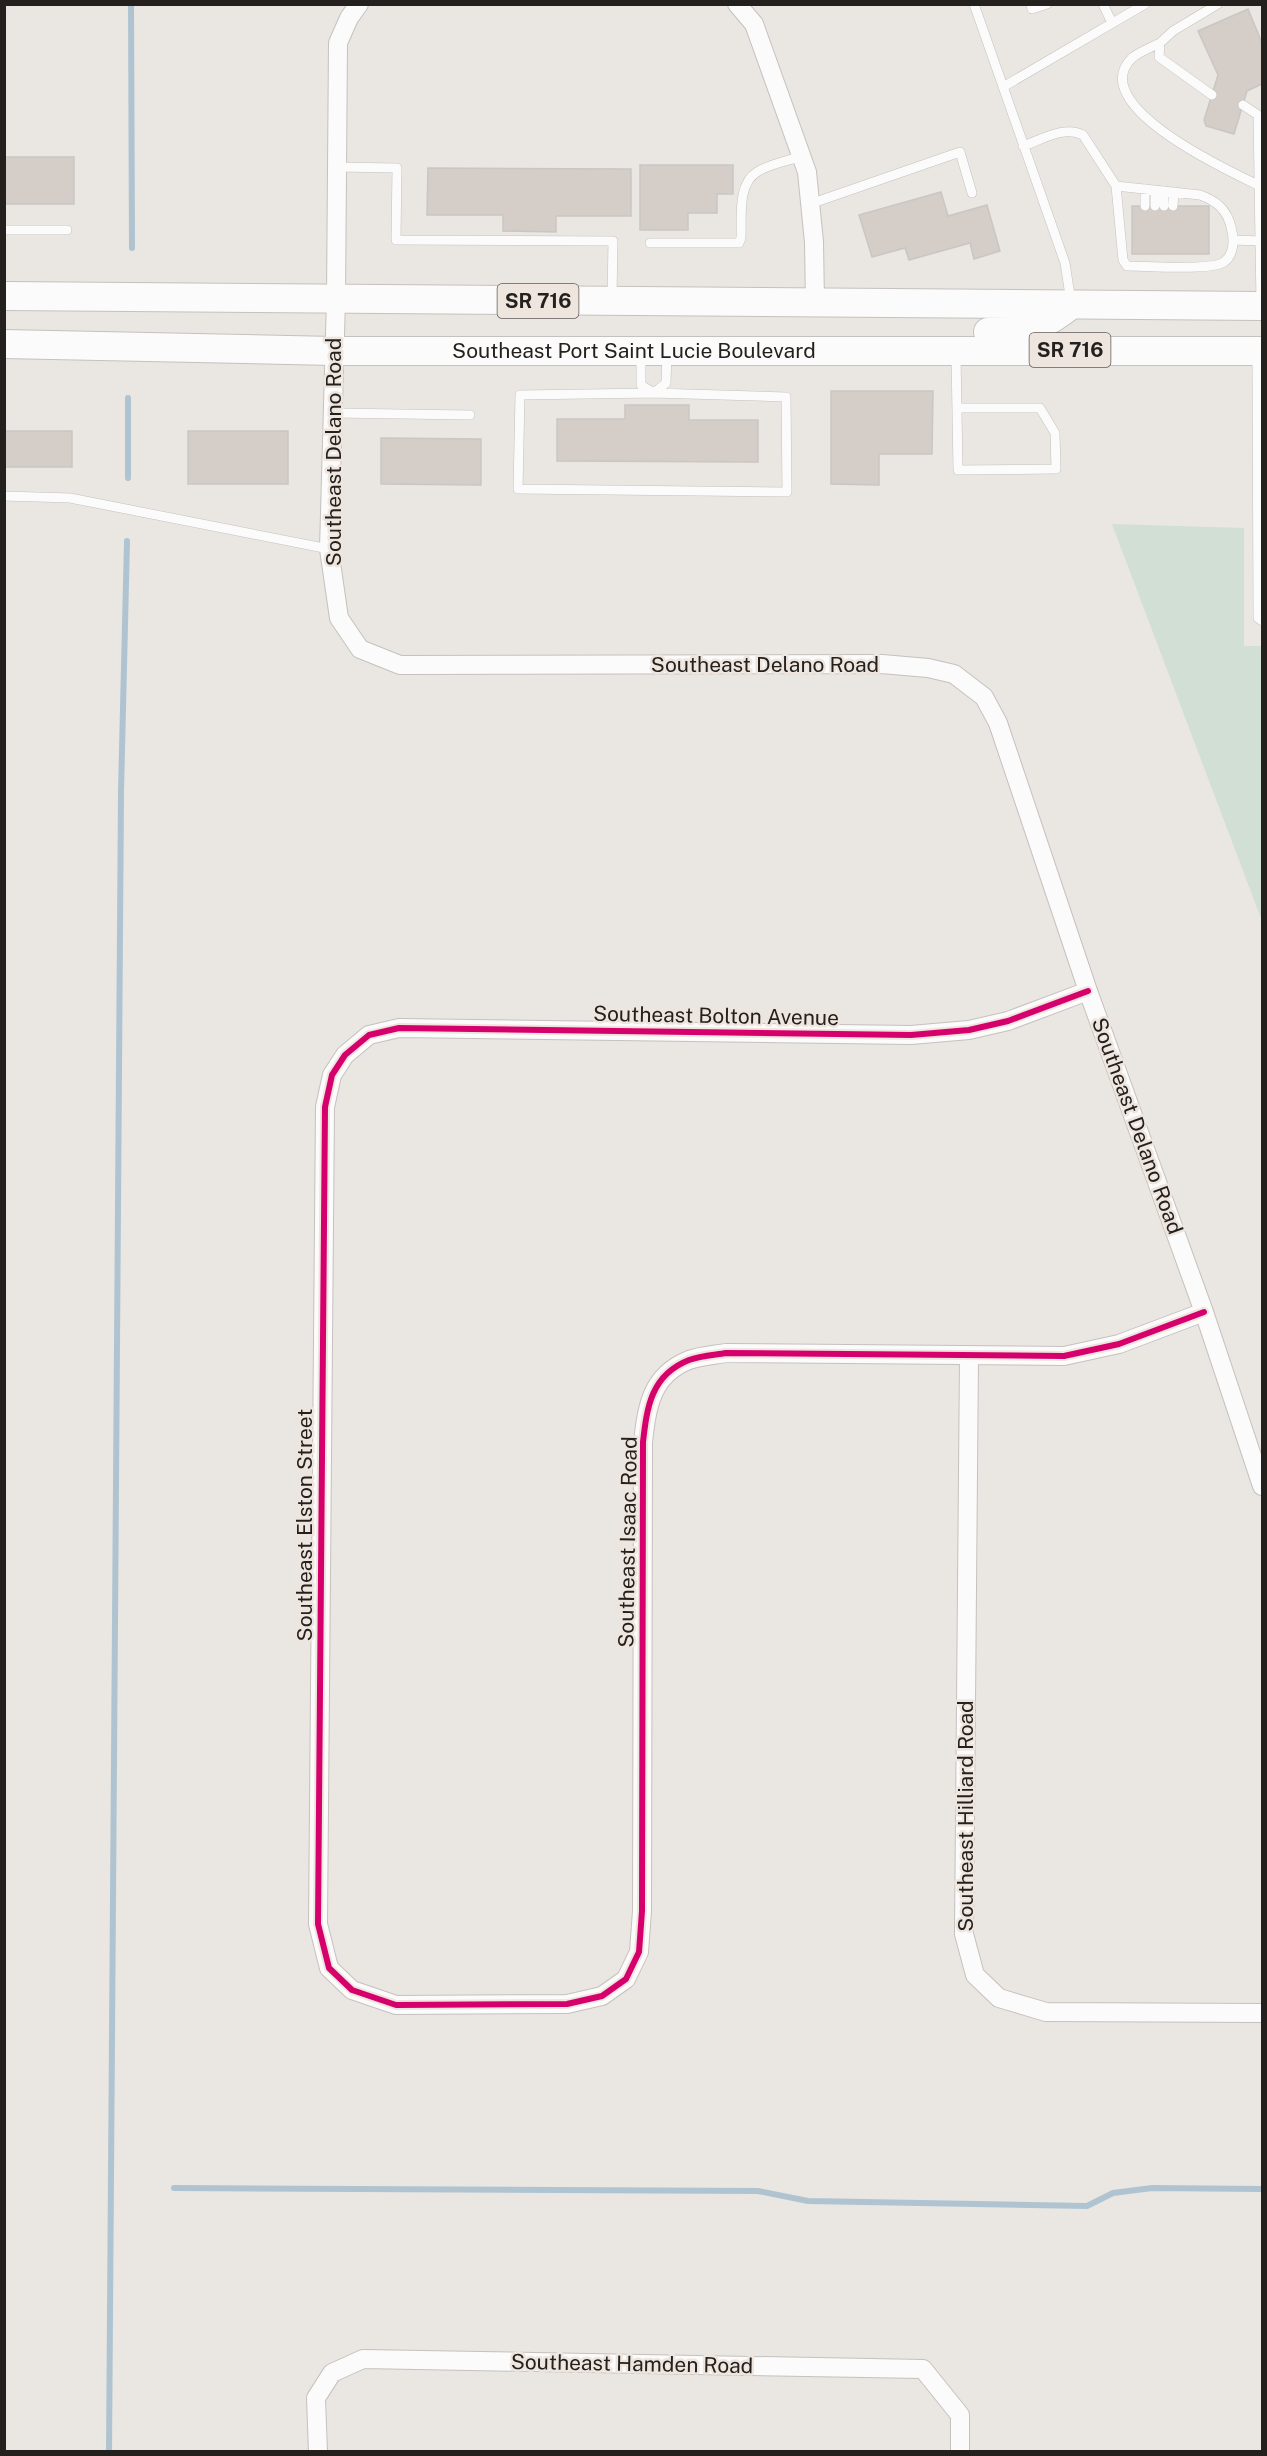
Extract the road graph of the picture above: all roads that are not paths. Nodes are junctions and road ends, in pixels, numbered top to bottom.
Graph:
1 (359, 4) edge
2 (737, 4) edge
3 (974, 4) edge
4 (1030, 4) edge
5 (1047, 4) edge
6 (1102, 4) edge
7 (1145, 4) edge
8 (1218, 4) edge
9 (1112, 23) junction
10 (1160, 43) junction
11 (1003, 87) junction
12 (1212, 95) dead end
13 (1243, 105) dead end
14 (1260, 114) edge
15 (1023, 146) junction
16 (802, 156) junction
17 (337, 167) junction
18 (1116, 186) junction
19 (1260, 186) junction
20 (1159, 191) junction
21 (972, 193) dead end
22 (810, 204) junction
23 (4, 230) edge
24 (67, 230) dead end
25 (1233, 240) junction
26 (650, 243) dead end
27 (1261, 245) edge
28 (1145, 254) dead end
29 (1160, 266) junction
30 (4, 296) edge
31 (336, 299) junction
32 (612, 301) junction
33 (815, 303) junction
34 (1071, 305) junction
35 (1262, 306) edge
36 (4, 344) edge
37 (654, 350) junction
38 (883, 350) junction
39 (956, 350) junction
40 (334, 351) junction
41 (1260, 351) edge
42 (654, 393) junction
43 (957, 408) junction
44 (333, 413) junction
45 (470, 415) dead end
46 (4, 496) edge
47 (329, 549) junction
48 (1263, 621) edge
49 (1088, 991) junction
50 (345, 1055) joint
51 (1204, 1312) junction
52 (969, 1357) junction
53 (1263, 1486) edge
54 (352, 1990) joint
55 (1263, 2013) edge
56 (318, 2451) edge
57 (960, 2451) edge

1 - 17 street, Southeast Delano Road
2 - 16 street
3 - 11 lane
4 - 5 lane
6 - 9 lane
7 - 9 lane
8 - 10 lane
9 - 11 lane
10 - 12 lane
10 - 19 lane
11 - 15 lane
13 - 14 lane
14 - 19 lane
15 - 18 lane
15 - 34 lane
16 - 22 street
16 - 26 lane
17 - 31 street, Southeast Delano Road
17 - 32 lane
18 - 20 lane
18 - 29 lane
19 - 27 lane
20 - 20 lane
20 - 25 lane
21 - 22 lane
22 - 33 street
23 - 24 lane
25 - 27 lane
25 - 29 lane
27 - 35 lane
28 - 29 lane
29 - 29 lane
30 - 31 main road, SR 716
31 - 32 main road, SR 716
31 - 40 street, Southeast Delano Road
32 - 33 main road, SR 716
33 - 34 main road, SR 716
34 - 35 main road, SR 716
34 - 38 main road
36 - 40 main road, Southeast Port Saint Lucie Boulevard / SR 716
37 - 38 main road, Southeast Port Saint Lucie Boulevard / SR 716
37 - 40 main road, Southeast Port Saint Lucie Boulevard / SR 716
37 - 42 lane
37 - 42 lane
38 - 39 main road, Southeast Port Saint Lucie Boulevard / SR 716
39 - 41 main road, Southeast Port Saint Lucie Boulevard / SR 716
39 - 43 lane
40 - 44 street, Southeast Delano Road
41 - 48 lane
42 - 42 lane
43 - 43 lane
44 - 45 lane
44 - 47 street, Southeast Delano Road
46 - 47 lane
47 - 49 street, Southeast Delano Road
49 - 50 street, Southeast Bolton Avenue
49 - 51 street, Southeast Delano Road
50 - 54 street, Southeast Elston Street
51 - 52 street, Southeast Isaac Road
51 - 53 street, Southeast Delano Road
52 - 54 street, Southeast Isaac Road
52 - 55 street, Southeast Hilliard Road
56 - 57 street, Southeast Hamden Road

